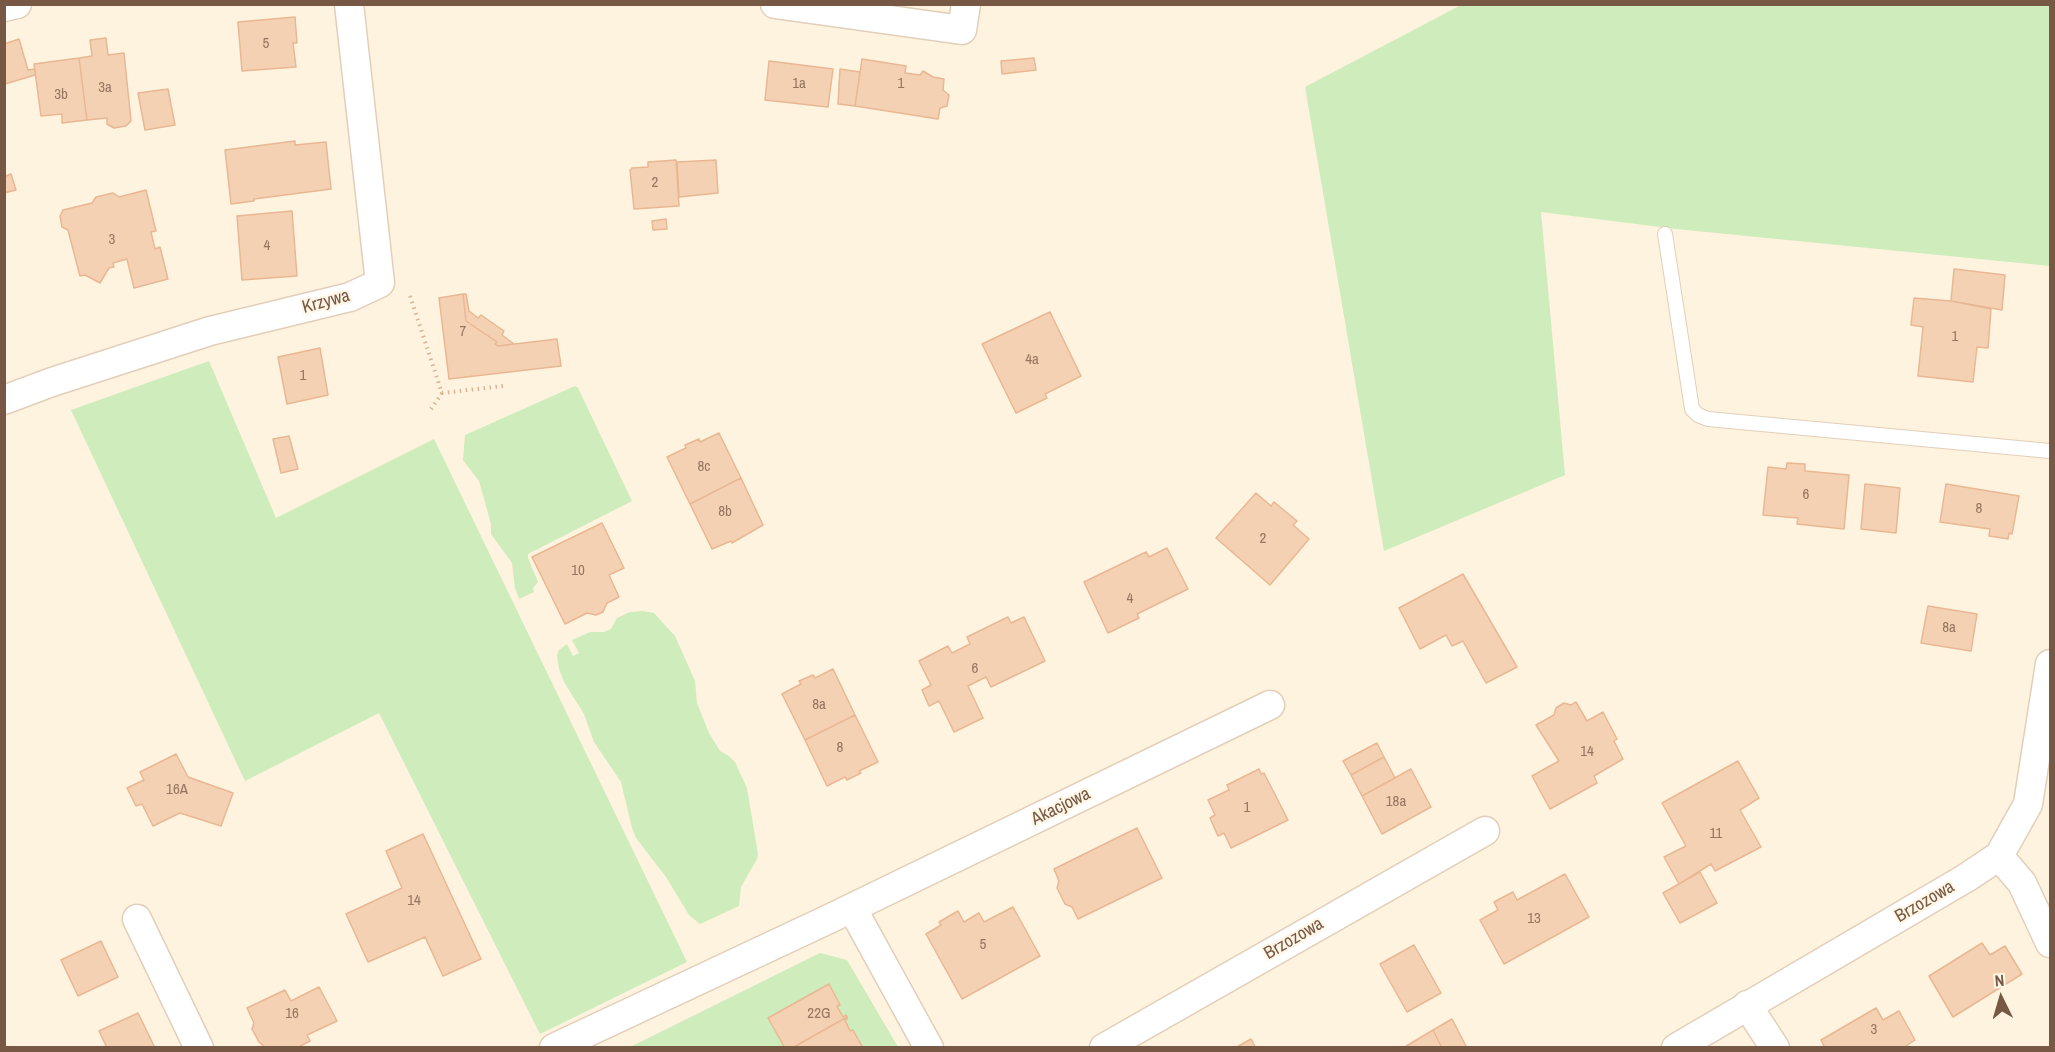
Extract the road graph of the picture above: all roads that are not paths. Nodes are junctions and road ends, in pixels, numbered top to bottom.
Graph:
1 (17, 4) edge
2 (350, 4) edge
3 (775, 4) edge
4 (966, 4) edge
5 (4, 7) edge
6 (1665, 234) dead end
7 (4, 400) edge
8 (2050, 451) edge
9 (2050, 664) edge
10 (1270, 705) dead end
11 (1485, 831) dead end
12 (1999, 856) junction
13 (2022, 883) junction
14 (2050, 887) edge
15 (852, 908) junction
16 (137, 920) dead end
17 (2050, 943) edge
18 (1747, 1005) junction
19 (199, 1047) edge
20 (554, 1047) edge
21 (929, 1047) edge
22 (1104, 1047) edge
23 (1676, 1047) edge
24 (1775, 1047) edge

1 - 5 street
2 - 7 street, Krzywa
3 - 4 street
6 - 8 lane
9 - 12 street, Brzozowa
10 - 15 street, Akacjowa
11 - 22 street, Brzozowa
12 - 13 street
12 - 18 street, Brzozowa
13 - 14 street
13 - 17 street
15 - 20 street, Akacjowa
15 - 21 street
16 - 19 street
18 - 23 street, Brzozowa
18 - 24 street

